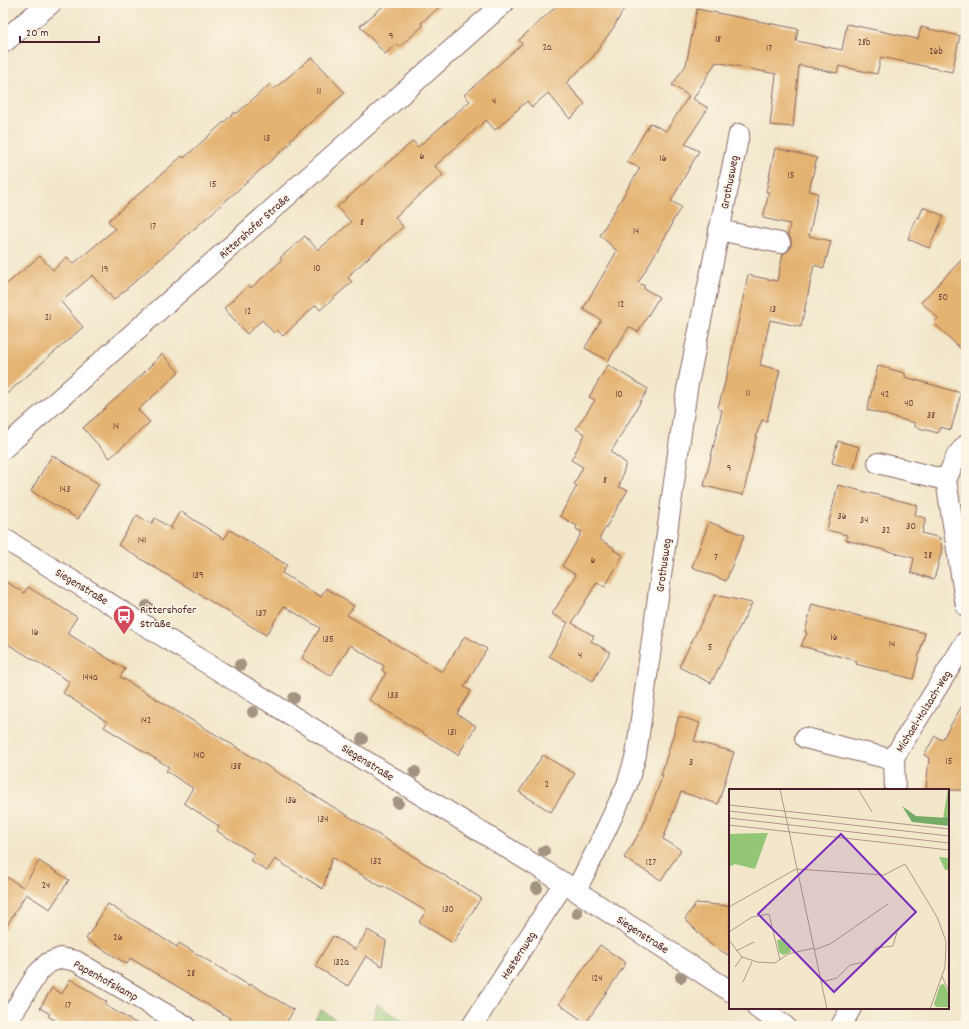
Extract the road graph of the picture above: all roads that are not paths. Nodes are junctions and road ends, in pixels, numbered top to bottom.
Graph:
1 (50, 3) edge
2 (504, 3) edge
3 (3, 42) edge
4 (739, 134) dead end
5 (719, 230) junction
6 (780, 243) dead end
7 (966, 445) edge
8 (3, 449) edge
9 (878, 463) dead end
10 (946, 480) junction
11 (3, 538) edge
12 (966, 606) edge
13 (966, 641) edge
14 (805, 738) dead end
15 (894, 760) junction
16 (895, 789) edge
17 (570, 887) junction
18 (729, 990) edge
19 (759, 1009) edge
20 (851, 1009) edge
21 (5, 1026) edge
22 (186, 1026) edge
23 (472, 1026) edge
24 (785, 1026) edge
25 (841, 1026) edge

1 - 3 highway
2 - 8 street, Rittershofer Straße
4 - 5 street, Grothusweg
5 - 6 street
5 - 17 street, Grothusweg
7 - 10 street
9 - 10 street
10 - 12 street
11 - 17 street, Siegenstraße
13 - 15 street, Michael-Holzach-Weg
14 - 15 street, Michael-Holzach-Weg
15 - 16 street, Michael-Holzach-Weg
17 - 18 street, Siegenstraße
17 - 23 street, Hesternweg
19 - 24 street
20 - 25 street
21 - 22 street, Papenhofskamp

